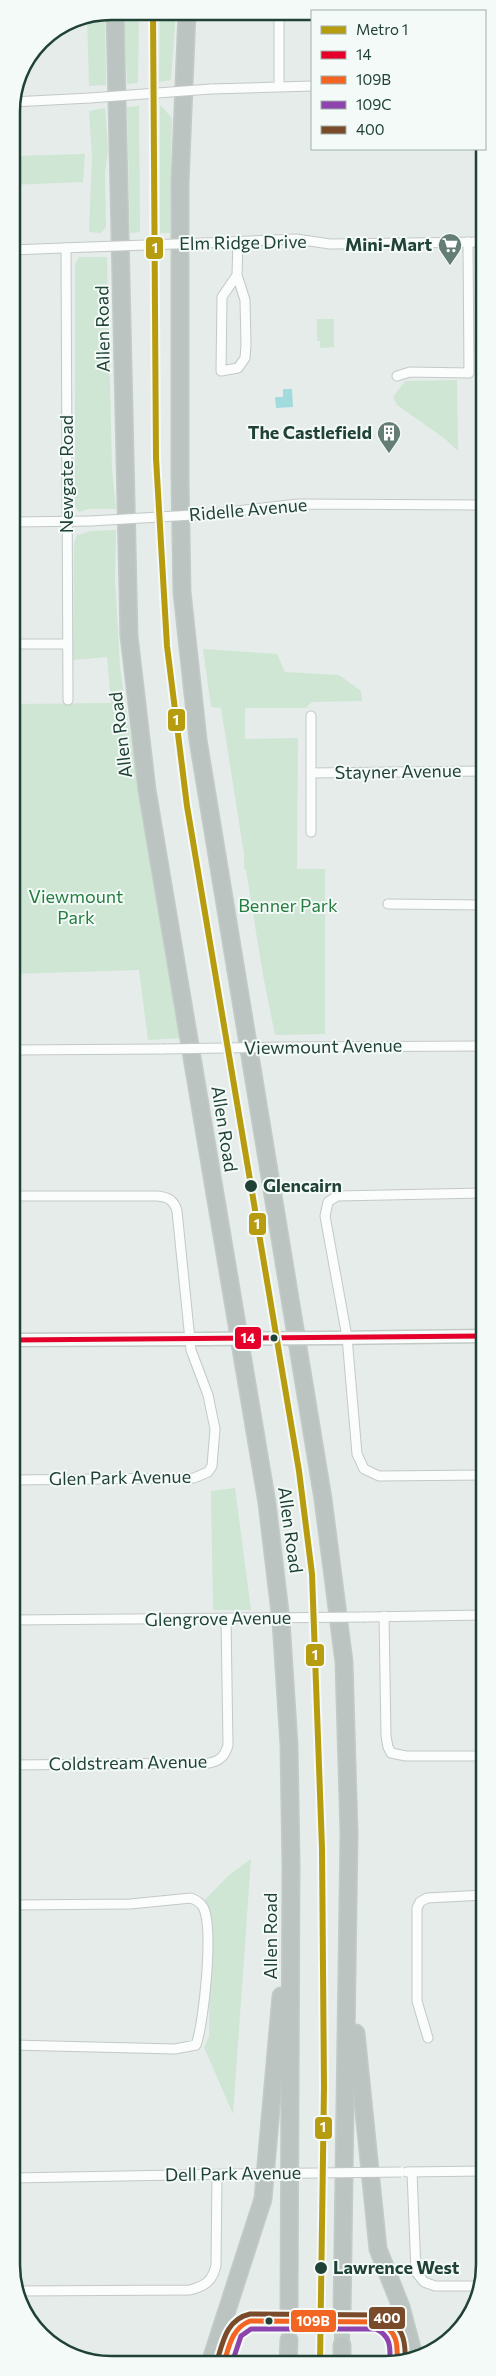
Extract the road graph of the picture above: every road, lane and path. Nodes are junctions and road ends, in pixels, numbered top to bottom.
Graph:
1 (115, 20) edge
2 (187, 20) edge
3 (279, 20) edge
4 (279, 86) junction
5 (311, 86) edge
6 (21, 102) edge
7 (238, 241) junction
8 (468, 242) junction
9 (476, 242) edge
10 (66, 248) junction
11 (20, 250) edge
12 (237, 275) junction
13 (397, 376) dead end
14 (476, 505) edge
15 (20, 522) edge
16 (67, 522) junction
17 (20, 644) edge
18 (67, 644) junction
19 (68, 700) dead end
20 (311, 716) dead end
21 (476, 771) edge
22 (312, 773) junction
23 (311, 832) dead end
24 (388, 904) dead end
25 (476, 905) edge
26 (476, 1046) edge
27 (20, 1050) edge
28 (476, 1193) edge
29 (20, 1196) edge
30 (476, 1336) edge
31 (347, 1338) junction
32 (190, 1339) junction
33 (20, 1340) edge
34 (476, 1475) edge
35 (20, 1480) edge
36 (384, 1616) junction
37 (476, 1616) edge
38 (226, 1619) junction
39 (20, 1620) edge
40 (476, 1756) edge
41 (20, 1764) edge
42 (291, 1864) junction
43 (476, 1895) edge
44 (20, 1905) edge
45 (348, 1963) junction
46 (428, 2038) dead end
47 (20, 2045) edge
48 (476, 2171) edge
49 (412, 2172) junction
50 (217, 2175) junction
51 (20, 2178) edge
52 (473, 2286) edge
53 (24, 2290) edge
54 (401, 2307) junction
55 (342, 2313) tunnel mouth
56 (289, 2314) tunnel mouth
57 (288, 2340) tunnel mouth
58 (342, 2345) tunnel mouth
59 (424, 2347) edge
60 (413, 2351) edge
61 (212, 2356) edge
62 (288, 2356) edge
63 (342, 2356) edge

1 - 42 highway, Allen Road
2 - 45 highway, Allen Road
3 - 4 street
4 - 5 street
4 - 6 street, bridge
7 - 8 street, Elm Ridge Drive
7 - 10 street, Elm Ridge Drive, bridge
7 - 12 street
8 - 9 street, Elm Ridge Drive
8 - 13 street
10 - 11 street, Elm Ridge Drive
10 - 16 street, Newgate Road
12 - 12 street
14 - 16 street, Ridelle Avenue, bridge
15 - 16 street, Ridelle Avenue
16 - 18 street, Newgate Road
17 - 18 street
18 - 19 street, Newgate Road
20 - 22 street
21 - 22 street, Stayner Avenue
22 - 23 street
24 - 25 street
26 - 27 street, Viewmount Avenue, bridge
28 - 31 street
29 - 32 street
30 - 31 street
31 - 32 street, bridge
31 - 34 street
32 - 33 street
32 - 35 street, Glen Park Avenue
36 - 37 street, Glengrove Avenue
36 - 38 street, Glengrove Avenue, bridge
36 - 40 street
38 - 39 street, Glengrove Avenue
38 - 41 street, Coldstream Avenue
42 - 56 highway, Allen Road
42 - 61 highway
43 - 46 street
44 - 47 street
45 - 54 highway
45 - 55 highway, Allen Road
48 - 49 street, Dell Park Avenue
49 - 50 street, Dell Park Avenue, bridge
49 - 52 street
50 - 51 street, Dell Park Avenue
50 - 53 street
54 - 59 highway
54 - 60 highway
57 - 62 highway
58 - 63 highway

